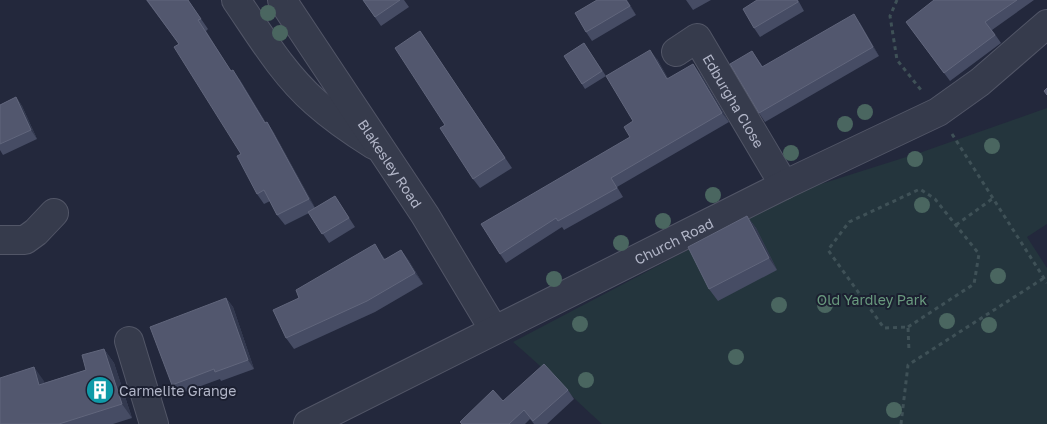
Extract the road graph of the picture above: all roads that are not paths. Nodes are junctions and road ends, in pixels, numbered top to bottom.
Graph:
1 (236, 0) edge
2 (282, 0) edge
3 (1037, 32) edge
4 (676, 52) dead end
5 (384, 151) junction
6 (784, 185) junction
7 (54, 213) dead end
8 (0, 240) edge
9 (494, 330) junction
10 (129, 342) dead end
11 (154, 424) edge
12 (308, 424) edge

1 - 5 street
2 - 5 street, Blakesley Road
3 - 6 street, Church Road
4 - 6 street, Edburgha Close
5 - 9 street, Blakesley Road
6 - 9 street, Church Road
7 - 8 street
9 - 12 street, Church Road
10 - 11 street

